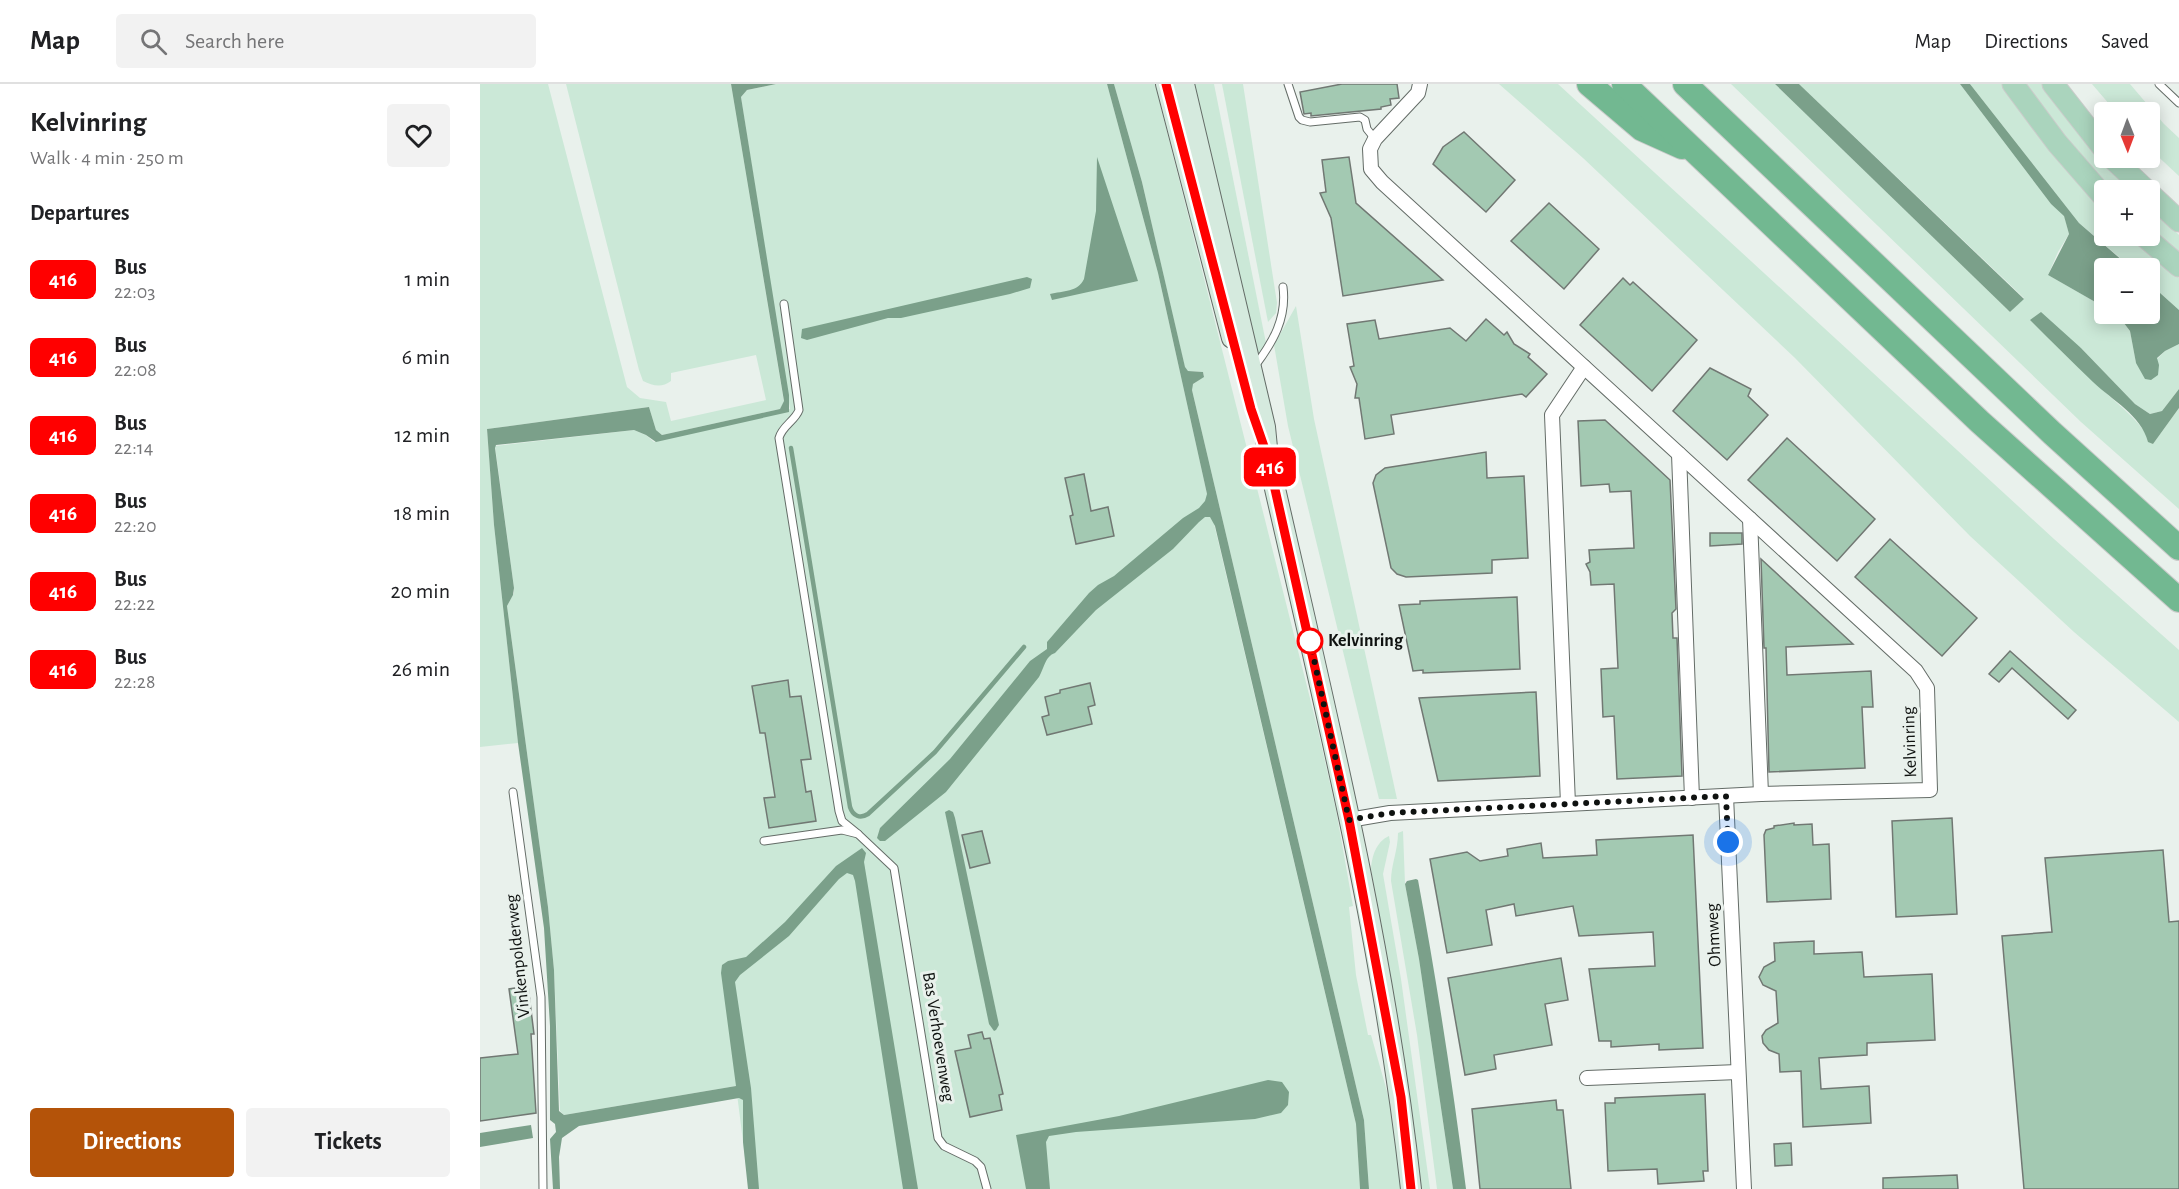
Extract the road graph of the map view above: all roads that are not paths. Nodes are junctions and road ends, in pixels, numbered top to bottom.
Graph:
1 (1166, 84) edge
2 (1184, 84) edge
3 (1288, 84) edge
4 (1420, 84) edge
5 (1589, 84) edge
6 (1624, 84) edge
7 (1685, 84) edge
8 (2013, 84) edge
9 (2053, 84) edge
10 (2159, 84) edge
11 (2179, 103) edge
12 (2094, 135) edge
13 (1375, 139) junction
14 (1700, 156) junction
15 (2123, 168) edge
16 (2135, 180) edge
17 (2094, 186) edge
18 (2160, 203) edge
19 (2179, 221) edge
20 (2156, 246) edge
21 (2179, 266) edge
22 (1283, 287) dead end
23 (784, 304) dead end
24 (1584, 367) junction
25 (1252, 371) junction
26 (1679, 454) junction
27 (1268, 458) junction
28 (1750, 519) junction
29 (2179, 548) edge
30 (2179, 600) edge
31 (513, 792) dead end
32 (1761, 794) junction
33 (1726, 796) junction
34 (1692, 798) junction
35 (1568, 804) junction
36 (1349, 820) junction
37 (858, 834) junction
38 (765, 841) dead end
39 (1738, 1072) junction
40 (1587, 1078) dead end
41 (543, 1189) edge
42 (987, 1189) edge
43 (1411, 1189) edge
44 (1744, 1189) edge

1 - 27 street
2 - 25 street
3 - 13 lane
4 - 13 street
5 - 14 highway
6 - 14 highway
7 - 29 highway
8 - 17 main road
9 - 12 main road
10 - 11 lane
13 - 24 street, Kelvinring
14 - 30 highway
15 - 16 main road
18 - 19 main road
20 - 21 main road
22 - 25 lane
23 - 37 lane
24 - 26 street, Kelvinring
24 - 35 street
25 - 27 street
26 - 28 street, Kelvinring
26 - 34 street
27 - 36 street
28 - 32 street
28 - 32 street, Kelvinring
31 - 41 lane, Vinkenpolderweg
32 - 33 street, Kelvinring
33 - 34 street, Kelvinring
33 - 39 street, Ohmweg
34 - 35 street, Kelvinring
35 - 36 street, Kelvinring
36 - 43 street
37 - 38 lane
37 - 42 lane, Bas Verhoevenweg
39 - 40 street
39 - 44 street, Ohmweg

